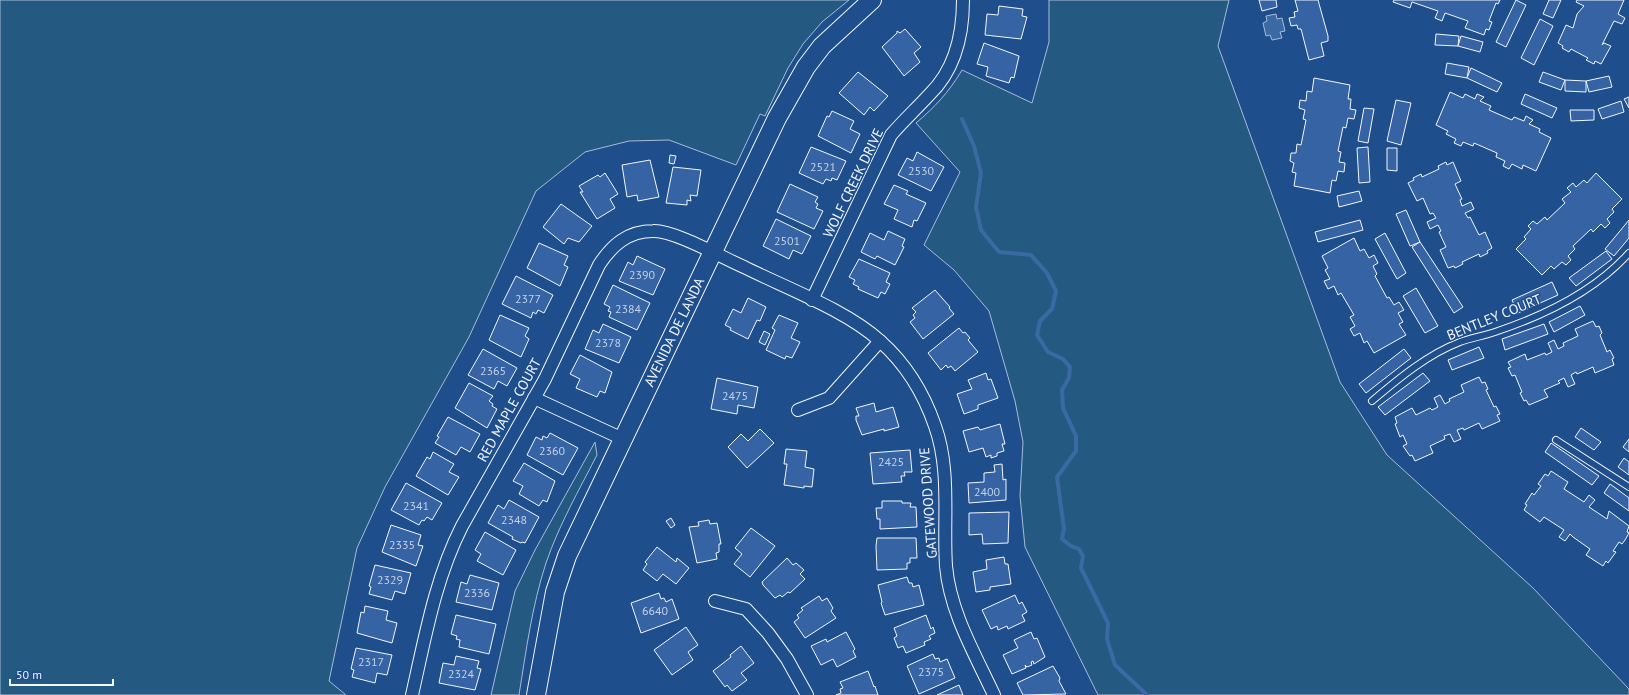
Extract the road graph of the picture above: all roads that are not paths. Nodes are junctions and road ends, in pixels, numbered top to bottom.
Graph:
1 (872, 0) edge
2 (963, 0) edge
3 (713, 252) junction
4 (1628, 256) edge
5 (812, 300) junction
6 (880, 341) junction
7 (534, 398) junction
8 (1372, 401) dead end
9 (798, 410) dead end
10 (623, 439) junction
11 (1556, 440) dead end
12 (1629, 487) edge
13 (715, 601) dead end
14 (412, 695) edge
15 (536, 695) edge
16 (806, 695) edge
17 (994, 695) edge

1 - 3 street, AVENIDA DE LANDA
2 - 5 street, WOLF CREEK DRIVE
3 - 5 street, GATEWOOD DRIVE
3 - 7 street, RED MAPLE COURT
3 - 10 street, AVENIDA DE LANDA
4 - 8 lane, BENTLEY COURT
5 - 6 street, GATEWOOD DRIVE
6 - 9 street
6 - 17 street, GATEWOOD DRIVE
7 - 10 street
7 - 14 street, RED MAPLE COURT
10 - 15 street, AVENIDA DE LANDA
11 - 12 lane
13 - 16 street

